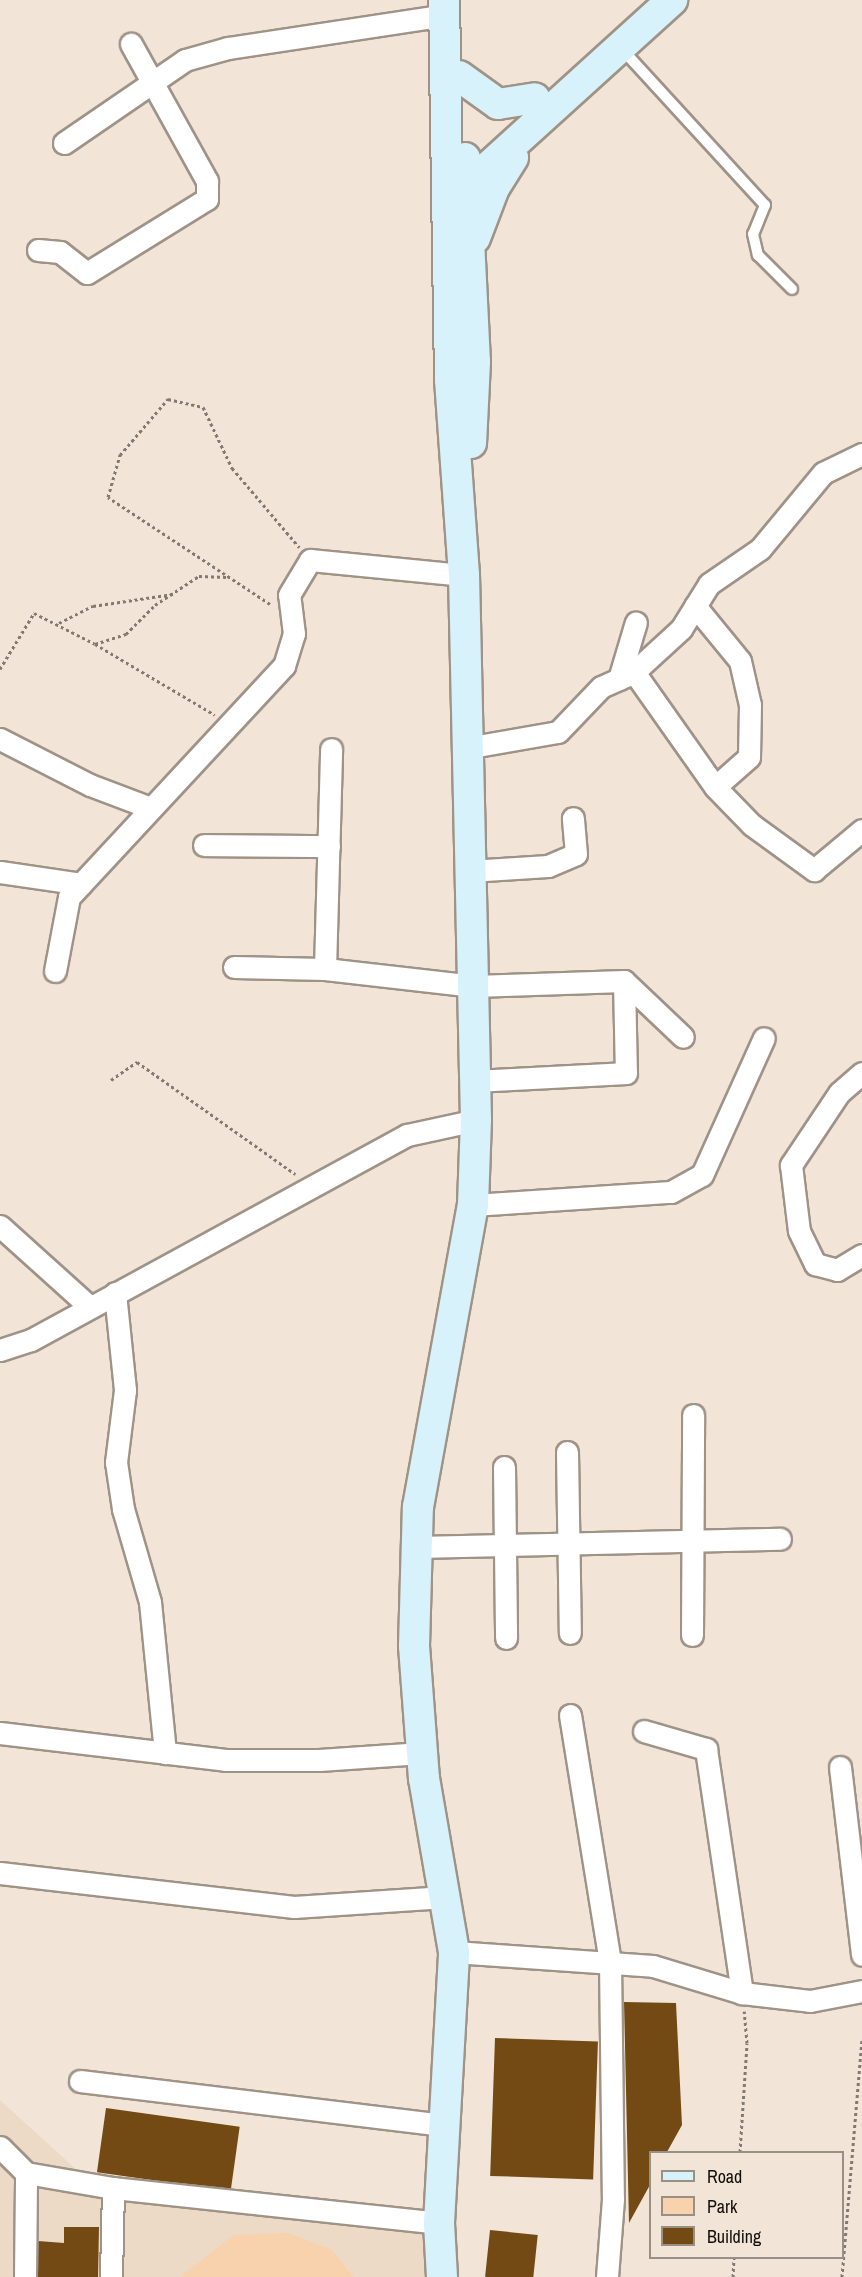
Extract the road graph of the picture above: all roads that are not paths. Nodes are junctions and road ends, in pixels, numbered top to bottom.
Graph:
1 (672, 0) edge
2 (444, 7) edge
3 (131, 44) dead end
4 (620, 48) junction
5 (459, 76) junction
6 (151, 80) junction
7 (536, 98) junction
8 (534, 128) junction
9 (64, 144) dead end
10 (456, 183) junction
11 (471, 249) junction
12 (38, 250) dead end
13 (792, 289) dead end
14 (460, 306) junction
15 (862, 454) edge
16 (464, 575) junction
17 (695, 606) junction
18 (636, 622) dead end
19 (627, 676) junction
20 (0, 739) edge
21 (466, 748) junction
22 (332, 749) dead end
23 (715, 788) junction
24 (152, 808) junction
25 (573, 818) dead end
26 (862, 830) edge
27 (204, 845) dead end
28 (329, 846) junction
29 (469, 871) junction
30 (0, 872) edge
31 (81, 884) junction
32 (234, 967) dead end
33 (325, 969) junction
34 (55, 971) dead end
35 (624, 981) junction
36 (474, 986) junction
37 (683, 1037) dead end
38 (764, 1038) dead end
39 (862, 1073) edge
40 (475, 1081) junction
41 (476, 1120) junction
42 (473, 1205) junction
43 (0, 1226) edge
44 (862, 1255) edge
45 (115, 1293) junction
46 (90, 1307) junction
47 (0, 1350) edge
48 (693, 1415) dead end
49 (567, 1452) dead end
50 (504, 1467) dead end
51 (780, 1539) dead end
52 (692, 1541) junction
53 (568, 1544) junction
54 (505, 1545) junction
55 (417, 1547) junction
56 (570, 1633) dead end
57 (692, 1635) dead end
58 (506, 1638) dead end
59 (570, 1715) dead end
60 (645, 1731) dead end
61 (0, 1733) edge
62 (165, 1753) junction
63 (422, 1753) junction
64 (840, 1767) dead end
65 (0, 1873) edge
66 (445, 1897) junction
67 (454, 1952) junction
68 (862, 1955) edge
69 (610, 1961) junction
70 (862, 1992) edge
71 (742, 1993) junction
72 (80, 2081) dead end
73 (445, 2125) junction
74 (0, 2147) edge
75 (26, 2173) junction
76 (113, 2188) junction
77 (440, 2223) junction
78 (25, 2277) edge
79 (111, 2277) edge
80 (442, 2277) edge
81 (607, 2277) edge

1 - 4 main road
2 - 5 main road
2 - 6 street
2 - 10 main road
3 - 6 street
4 - 7 main road
4 - 8 main road
4 - 13 lane
5 - 7 main road
5 - 10 main road
6 - 9 street
6 - 12 street
7 - 10 main road
8 - 10 main road
8 - 11 main road
10 - 11 main road
10 - 14 main road
11 - 14 main road
14 - 16 main road
15 - 17 street
16 - 21 main road
16 - 24 street
17 - 19 street
17 - 23 street
18 - 19 street
19 - 21 street
19 - 23 street
20 - 24 street
21 - 29 main road
22 - 28 street
23 - 26 street
24 - 31 street
25 - 29 street
27 - 28 street
28 - 33 street
29 - 36 main road
30 - 31 street
31 - 34 street
32 - 33 street
33 - 36 street
35 - 36 street
35 - 37 street
35 - 40 street
36 - 40 main road
38 - 42 street
39 - 44 street
40 - 41 main road
41 - 42 main road
41 - 45 street
42 - 55 main road
43 - 46 street
45 - 46 street
45 - 62 street
46 - 47 street
48 - 52 street
49 - 53 street
50 - 54 street
51 - 52 street
52 - 53 street
52 - 57 street
53 - 54 street
53 - 56 street
54 - 55 street
54 - 58 street
55 - 63 main road
59 - 69 street
60 - 71 street
61 - 62 street
62 - 63 street
63 - 66 main road
64 - 68 street
65 - 66 street
66 - 67 main road
67 - 69 street
67 - 73 main road
69 - 71 street
69 - 81 street
70 - 71 street
72 - 73 street
73 - 77 main road
74 - 75 street
75 - 76 street
75 - 78 street
76 - 77 street
76 - 79 street
77 - 80 main road

